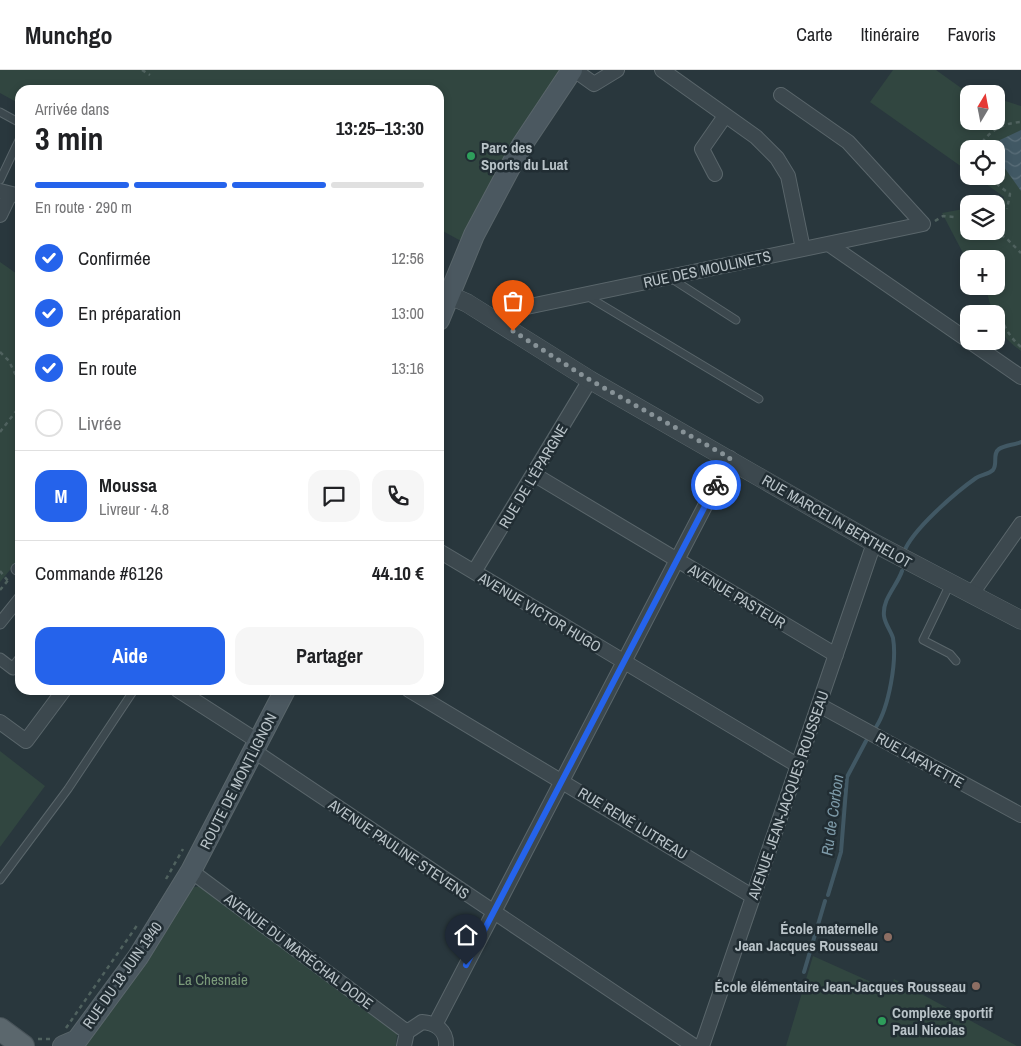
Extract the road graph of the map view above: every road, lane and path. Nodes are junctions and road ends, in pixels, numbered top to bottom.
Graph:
1 (142, 70) edge
2 (617, 70) edge
3 (662, 70) edge
4 (579, 71) edge
5 (150, 74) dead end
6 (781, 95) dead end
7 (0, 112) edge
8 (725, 116) junction
9 (15, 120) edge
10 (1021, 122) edge
11 (984, 140) edge
12 (15, 148) edge
13 (715, 174) dead end
14 (0, 180) edge
15 (998, 185) edge
16 (10, 194) edge
17 (1006, 209) dead end
18 (0, 215) edge
19 (954, 217) dead end
20 (928, 222) junction
21 (1005, 237) edge
22 (830, 245) junction
23 (803, 249) junction
24 (1021, 252) edge
25 (669, 277) junction
26 (444, 293) edge
27 (584, 295) junction
28 (736, 320) dead end
29 (497, 321) junction
30 (1005, 327) edge
31 (960, 335) edge
32 (1021, 347) edge
33 (982, 350) edge
34 (0, 352) edge
35 (15, 374) edge
36 (1021, 377) edge
37 (590, 380) junction
38 (759, 399) dead end
39 (15, 412) edge
40 (0, 432) edge
41 (730, 458) junction
42 (535, 475) junction
43 (1021, 524) edge
44 (874, 543) junction
45 (444, 554) edge
46 (677, 560) junction
47 (0, 571) edge
48 (474, 572) junction
49 (8, 580) dead end
50 (950, 584) junction
51 (970, 595) junction
52 (15, 604) edge
53 (1021, 620) edge
54 (0, 623) edge
55 (836, 655) junction
56 (0, 659) edge
57 (956, 660) dead end
58 (624, 662) junction
59 (15, 666) edge
60 (60, 695) edge
61 (131, 695) edge
62 (185, 695) edge
63 (282, 695) edge
64 (417, 695) edge
65 (819, 705) junction
66 (0, 722) edge
67 (256, 747) junction
68 (796, 765) junction
69 (562, 781) junction
70 (1021, 815) edge
71 (187, 843) dead end
72 (191, 871) junction
73 (0, 880) edge
74 (164, 882) dead end
75 (752, 896) junction
76 (493, 912) junction
77 (141, 919) dead end
78 (435, 1025) junction
79 (0, 1029) edge
80 (407, 1032) junction
81 (70, 1040) edge
82 (23, 1046) edge
83 (404, 1046) edge
84 (446, 1046) edge
85 (694, 1046) edge
86 (702, 1046) edge

1 - 5 path
2 - 4 street
3 - 8 street
4 - 26 main road
6 - 20 street
7 - 9 lane
8 - 13 street
8 - 23 street
10 - 11 path
12 - 14 lane
15 - 17 path
16 - 18 street
19 - 20 path
20 - 22 street, RUE DES MOULINETS
21 - 24 path
22 - 23 street, RUE DES MOULINETS
22 - 31 street
23 - 25 street, RUE DES MOULINETS
25 - 27 street, RUE DES MOULINETS
25 - 28 lane
26 - 29 street, RUE MARCELIN BERTHELOT
27 - 29 street, RUE DES MOULINETS
27 - 38 lane
29 - 37 street, RUE MARCELIN BERTHELOT
30 - 32 path
33 - 36 street
34 - 35 path
37 - 41 street, RUE MARCELIN BERTHELOT
37 - 42 street, RUE DE L'ÉPARGNE
39 - 40 path
41 - 44 street, RUE MARCELIN BERTHELOT
41 - 46 street
42 - 46 street, AVENUE PASTEUR
42 - 48 street, RUE DE L'ÉPARGNE
43 - 51 street
44 - 50 street, RUE MARCELIN BERTHELOT
44 - 55 street, AVENUE JEAN-JACQUES ROUSSEAU
45 - 48 street, AVENUE VICTOR HUGO
46 - 55 street, AVENUE PASTEUR
46 - 58 street
47 - 49 path
48 - 58 street, AVENUE VICTOR HUGO
50 - 51 street, RUE MARCELIN BERTHELOT
50 - 57 lane
51 - 53 street, RUE MARCELIN BERTHELOT
52 - 54 street
55 - 65 street, AVENUE JEAN-JACQUES ROUSSEAU
56 - 59 street
58 - 68 street, AVENUE VICTOR HUGO
58 - 69 street
60 - 66 street
61 - 73 lane
62 - 67 street, AVENUE PAULINE STEVENS
63 - 67 main road, ROUTE DE MONTLIGNON
64 - 69 street, RUE RENÉ LUTREAU
65 - 68 street, AVENUE JEAN-JACQUES ROUSSEAU
65 - 70 street, RUE LAFAYETTE
67 - 72 main road, ROUTE DE MONTLIGNON
67 - 76 street, AVENUE PAULINE STEVENS
68 - 75 street, AVENUE JEAN-JACQUES ROUSSEAU
69 - 75 street, RUE RENÉ LUTREAU
69 - 76 street
71 - 74 path
72 - 80 street, AVENUE DU MARÉCHAL DODE
72 - 81 main road, RUE DU 18 JUIN 1940
75 - 86 street, AVENUE JEAN-JACQUES ROUSSEAU
76 - 78 street
76 - 85 street, AVENUE PAULINE STEVENS
77 - 81 path
78 - 80 street
78 - 84 street
79 - 82 main road
80 - 83 street

